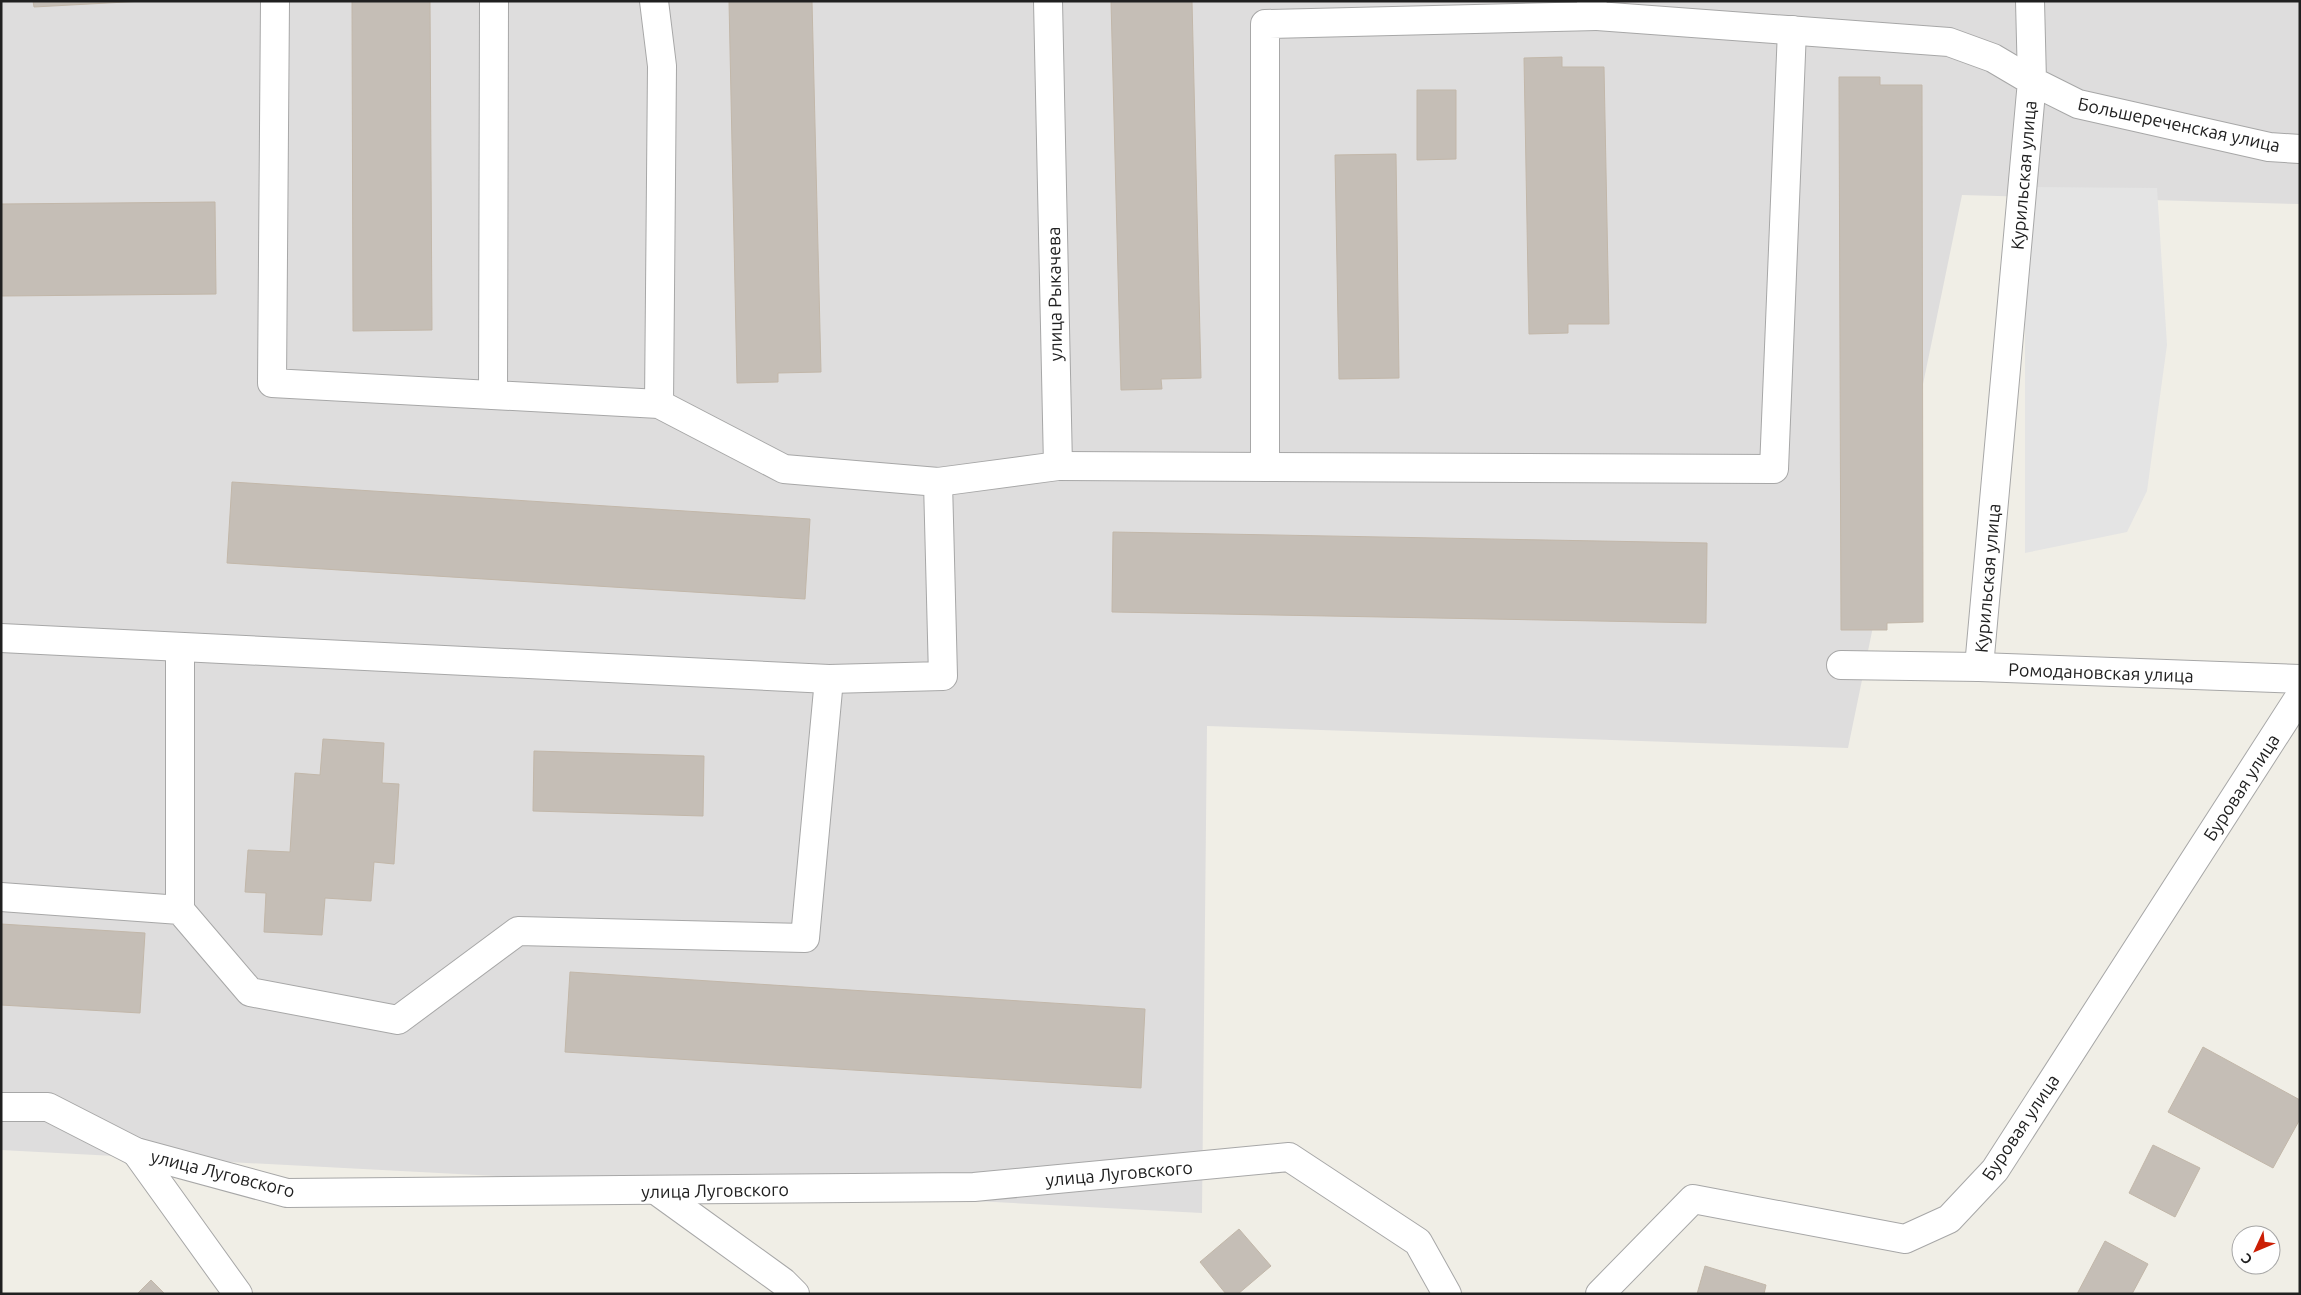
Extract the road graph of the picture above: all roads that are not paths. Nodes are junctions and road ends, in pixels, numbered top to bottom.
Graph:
1 (275, 1) edge
2 (494, 1) edge
3 (654, 1) edge
4 (1048, 1) edge
5 (2030, 1) edge
6 (1594, 8) edge
7 (1792, 30) junction
8 (2032, 81) junction
9 (2300, 149) edge
10 (493, 395) junction
11 (659, 404) junction
12 (1058, 466) junction
13 (1265, 467) junction
14 (938, 482) junction
15 (1, 638) edge
16 (180, 647) junction
17 (1841, 665) dead end
18 (1979, 667) junction
19 (829, 679) junction
20 (2300, 679) edge
21 (2300, 696) edge
22 (1, 897) edge
23 (180, 910) junction
24 (1, 1107) edge
25 (136, 1152) junction
26 (658, 1191) junction
27 (238, 1294) edge
28 (795, 1294) edge
29 (1447, 1294) edge
30 (1600, 1294) edge

1 - 10 street
2 - 10 street
3 - 11 street
4 - 12 street, улица Рыкачева
5 - 8 street
6 - 7 street, Курильская улица
6 - 13 street, Курильская улица
7 - 8 street, Курильская улица
7 - 13 street
8 - 9 street, Большереченская улица
8 - 18 street, Курильская улица
10 - 11 street
11 - 14 street
12 - 13 street
12 - 14 street
14 - 19 street
15 - 16 street
16 - 19 street
16 - 23 street
17 - 18 street, Ромодановская улица
18 - 20 street, Ромодановская улица
19 - 23 street
21 - 30 street, Буровая улица
22 - 23 street
24 - 25 street, улица Луговского
25 - 26 street, улица Луговского
25 - 27 street
26 - 28 street
26 - 29 street, улица Луговского

